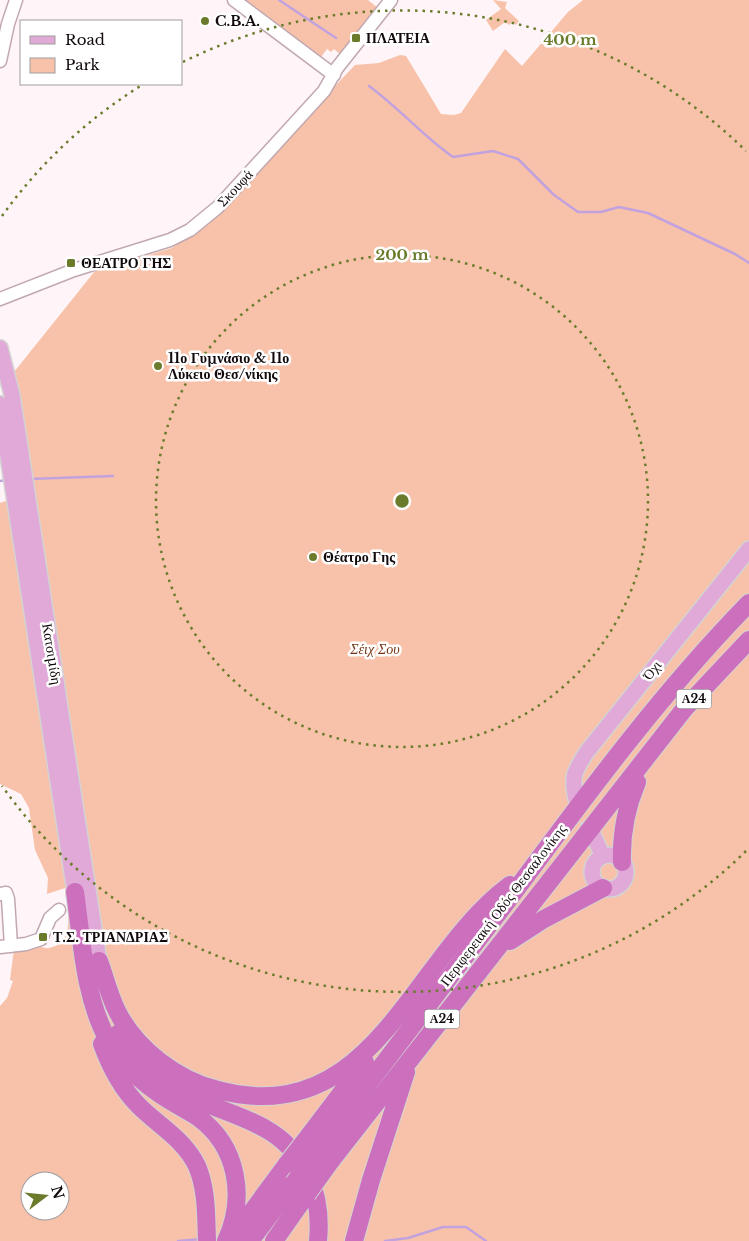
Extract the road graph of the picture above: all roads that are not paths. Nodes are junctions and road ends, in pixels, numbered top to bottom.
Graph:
1 (16, 0) edge
2 (234, 0) edge
3 (391, 0) edge
4 (0, 61) edge
5 (334, 75) junction
6 (18, 291) junction
7 (0, 294) edge
8 (0, 300) edge
9 (0, 348) edge
10 (0, 404) edge
11 (19, 484) junction
12 (749, 549) edge
13 (749, 603) edge
14 (749, 640) edge
15 (644, 763) junction
16 (576, 799) tunnel mouth
17 (604, 852) junction
18 (527, 873) junction
19 (603, 888) junction
20 (74, 892) joint
21 (3, 893) edge
22 (59, 910) dead end
23 (6, 947) edge
24 (497, 949) junction
25 (93, 967) junction
26 (385, 1030) junction
27 (411, 1058) junction
28 (318, 1150) junction
29 (300, 1188) junction
30 (207, 1241) edge
31 (226, 1241) edge
32 (230, 1241) edge
33 (250, 1241) edge
34 (274, 1241) edge
35 (318, 1241) edge
36 (354, 1241) edge

1 - 4 street
2 - 5 street
3 - 5 street, Σκουφά
5 - 6 street, Σκουφά
6 - 7 street, Σκουφά
6 - 8 street, Σκουφά
9 - 11 main road, Κατσιμίδη
10 - 11 main road, Κατσιμίδη
11 - 20 main road, Κατσιμίδη
11 - 25 main road, Κατσιμίδη
12 - 16 main road, Όχι
13 - 18 highway, Περιφερειακή Οδός Θεσσαλονίκης / Α24
14 - 15 highway, Περιφερειακή Οδός Θεσσαλονίκης / Α24
15 - 17 highway
15 - 24 highway, Περιφερειακή Οδός Θεσσαλονίκης / Α24
17 - 19 main road
17 - 19 main road
18 - 26 highway
18 - 28 highway, Περιφερειακή Οδός Θεσσαλονίκης / Α24
19 - 24 highway
20 - 25 highway
21 - 23 street
22 - 23 street
24 - 27 highway, Περιφερειακή Οδός Θεσσαλονίκης / Α24
25 - 26 highway
25 - 30 highway
25 - 31 highway
25 - 35 highway
26 - 28 highway
27 - 28 highway, Περιφερειακή Οδός Θεσσαλονίκης / Α24
27 - 36 highway
28 - 29 highway, Περιφερειακή Οδός Θεσσαλονίκης / Α24, bridge
28 - 32 highway, bridge
29 - 33 highway, Περιφερειακή Οδός Θεσσαλονίκης / Α24
29 - 34 highway, Περιφερειακή Οδός Θεσσαλονίκης / Α24

